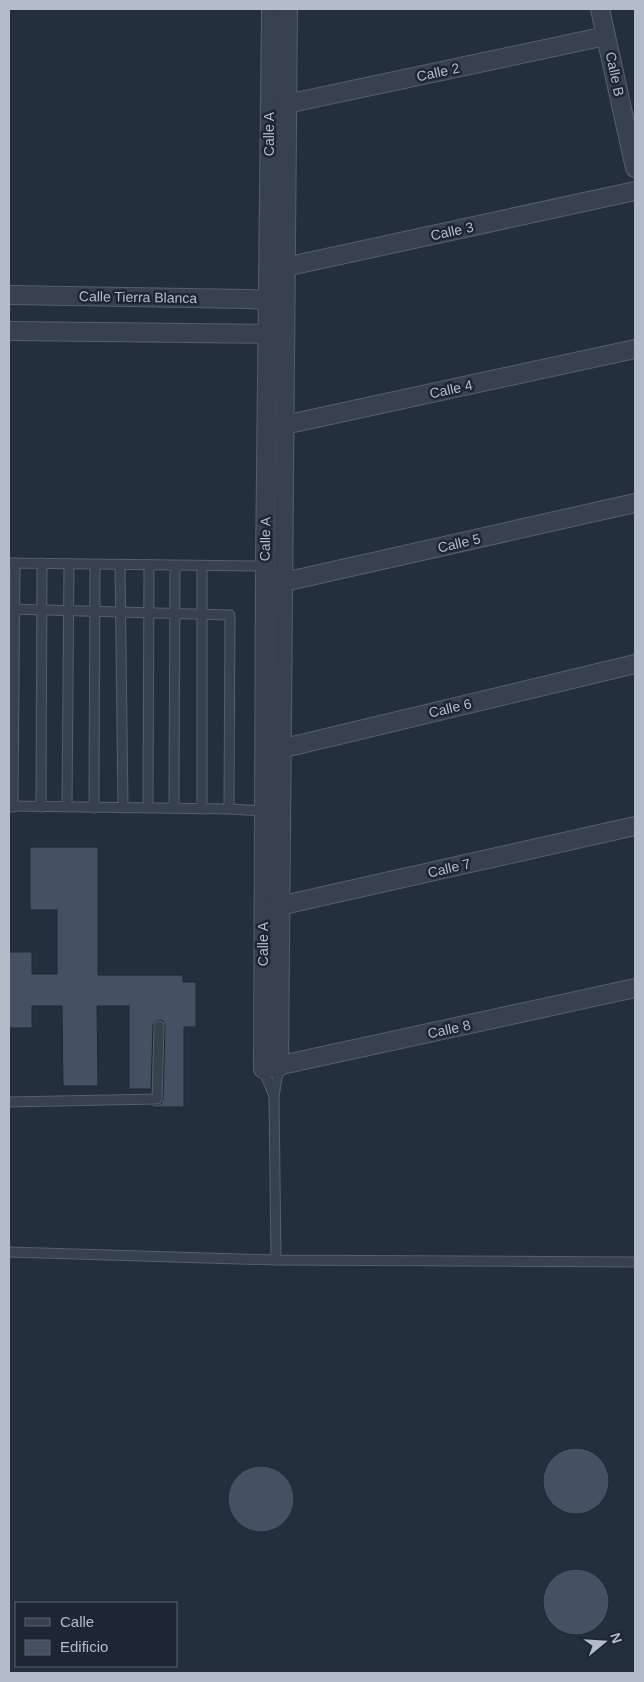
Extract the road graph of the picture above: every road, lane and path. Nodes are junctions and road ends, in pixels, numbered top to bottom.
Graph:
1 (271, 9) edge
2 (288, 9) edge
3 (600, 9) edge
4 (606, 36) junction
5 (287, 104) junction
6 (269, 108) junction
7 (635, 168) edge
8 (635, 191) edge
9 (286, 267) junction
10 (268, 271) junction
11 (9, 295) edge
12 (268, 300) junction
13 (286, 301) junction
14 (9, 331) edge
15 (268, 334) junction
16 (286, 334) junction
17 (635, 349) edge
18 (284, 425) junction
19 (267, 429) junction
20 (635, 503) edge
21 (12, 563) edge
22 (42, 564) junction
23 (69, 564) junction
24 (95, 565) junction
25 (120, 565) junction
26 (149, 565) junction
27 (175, 566) junction
28 (202, 566) junction
29 (265, 566) junction
30 (284, 582) junction
31 (11, 609) edge
32 (42, 610) junction
33 (68, 610) junction
34 (95, 612) junction
35 (120, 612) junction
36 (149, 613) junction
37 (174, 614) junction
38 (202, 615) junction
39 (635, 664) edge
40 (282, 748) junction
41 (264, 752) junction
42 (11, 806) edge
43 (41, 807) junction
44 (67, 807) junction
45 (94, 808) junction
46 (123, 808) junction
47 (148, 808) junction
48 (174, 808) junction
49 (202, 809) junction
50 (229, 809) junction
51 (272, 812) junction
52 (635, 826) edge
53 (271, 908) junction
54 (635, 988) edge
55 (159, 1026) dead end
56 (271, 1068) junction
57 (274, 1096) junction
58 (9, 1102) edge
59 (9, 1252) edge
60 (276, 1260) junction
61 (635, 1262) edge

1 - 6 street, Calle A
2 - 5 street, Calle A
3 - 4 street, Calle B
4 - 5 street, Calle 2
4 - 7 street, Calle B
5 - 6 street, Calle 2
5 - 9 street, Calle A
6 - 10 street, Calle A
8 - 9 street, Calle 3
9 - 10 street, Calle 3
9 - 13 street, Calle A
10 - 12 street, Calle A
11 - 12 street, Calle Tierra Blanca
12 - 13 street, Calle Tierra Blanca
12 - 15 street, Calle A
13 - 16 street, Calle A
14 - 15 street
15 - 16 street
15 - 19 street, Calle A
16 - 18 street, Calle A
17 - 18 street, Calle 4
18 - 19 street, Calle 4
18 - 30 street, Calle A
19 - 29 street, Calle A
20 - 30 street, Calle 5
21 - 22 lane
21 - 31 lane
22 - 23 lane
22 - 32 lane
23 - 24 lane
23 - 33 lane
24 - 25 lane
24 - 34 lane
25 - 26 lane
25 - 35 lane
26 - 27 lane
26 - 36 lane
27 - 28 lane
27 - 37 lane
28 - 29 lane
28 - 38 lane
29 - 30 street
29 - 41 street, Calle A
30 - 40 street, Calle A
31 - 32 lane
31 - 42 lane
32 - 33 lane
32 - 43 lane
33 - 34 lane
33 - 44 lane
34 - 35 lane
34 - 45 lane
35 - 36 lane
35 - 46 lane
36 - 37 lane
36 - 47 lane
37 - 38 lane
37 - 48 lane
38 - 49 lane
38 - 50 lane
39 - 40 street, Calle 6
40 - 41 street, Calle 6
40 - 51 street, Calle A
41 - 51 street, Calle A
42 - 43 lane
43 - 44 lane
44 - 45 lane
45 - 46 lane
46 - 47 lane
47 - 48 lane
48 - 49 lane
49 - 50 lane
50 - 51 lane
51 - 53 street, Calle A
52 - 53 street, Calle 7
53 - 56 street, Calle A
54 - 56 street, Calle 8
55 - 58 lane
56 - 57 lane
56 - 57 lane
57 - 60 lane
59 - 60 lane
60 - 61 lane

